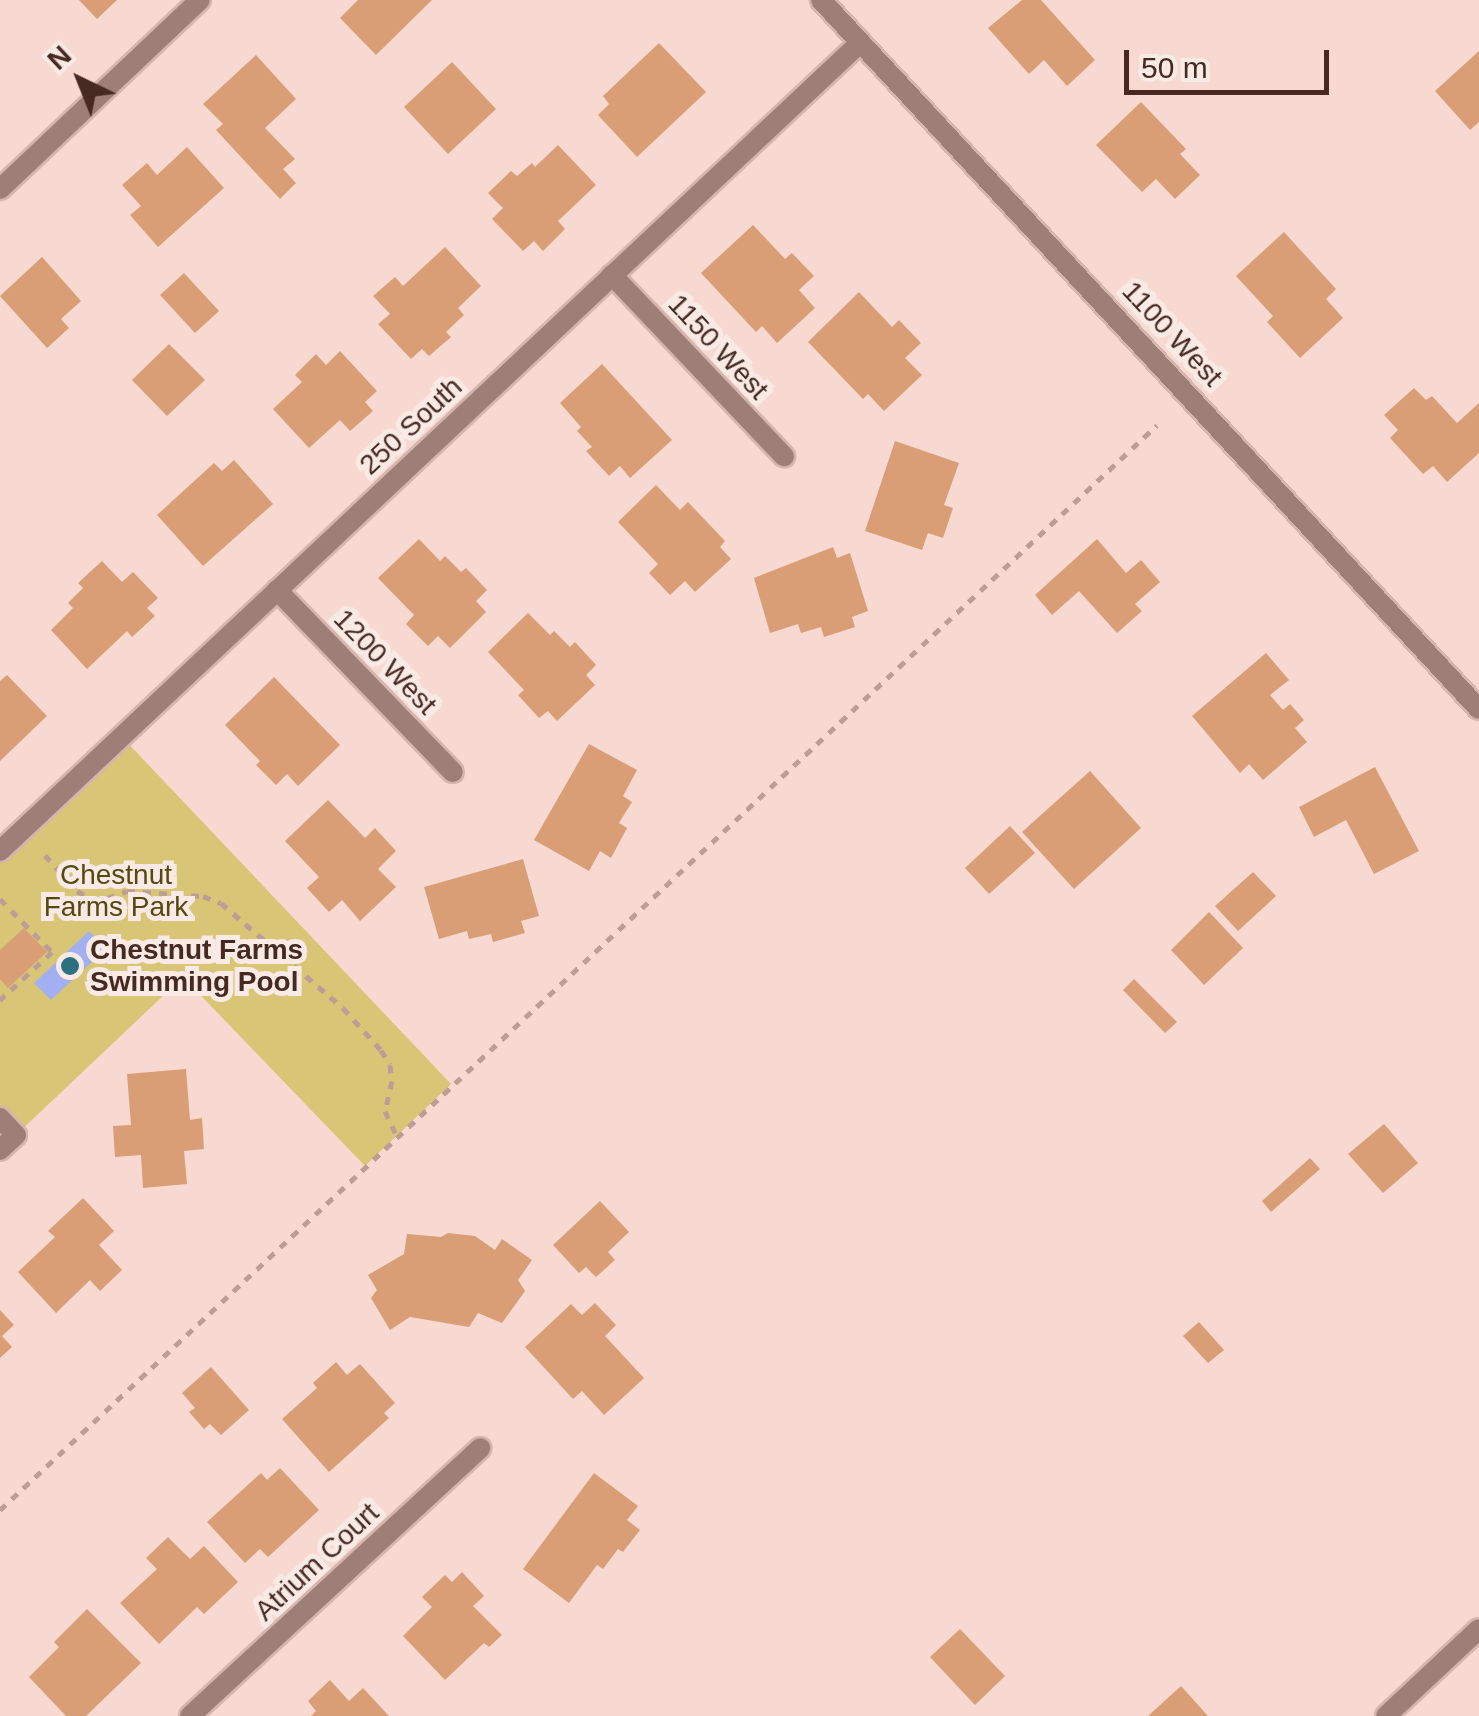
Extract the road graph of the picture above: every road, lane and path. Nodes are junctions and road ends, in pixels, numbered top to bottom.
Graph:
1 (200, 0) edge
2 (821, 0) edge
3 (861, 42) junction
4 (0, 190) edge
5 (612, 275) junction
6 (1157, 425) dead end
7 (784, 456) dead end
8 (277, 590) junction
9 (1479, 709) edge
10 (454, 772) dead end
11 (0, 851) edge
12 (45, 854) dead end
13 (0, 899) edge
14 (0, 1000) edge
15 (0, 1118) edge
16 (396, 1136) junction
17 (0, 1150) edge
18 (480, 1448) dead end
19 (0, 1510) edge
20 (1479, 1629) edge
21 (190, 1716) edge
22 (1386, 1716) edge

1 - 4 street
2 - 3 street, 1100 West
3 - 5 street, 250 South
3 - 9 street, 1100 West
5 - 7 street, 1150 West
5 - 8 street, 250 South
6 - 16 path
8 - 10 street, 1200 West
8 - 11 street, 250 South
12 - 16 path
13 - 14 path
15 - 17 street
16 - 19 path
18 - 21 street, Atrium Court
20 - 22 street

